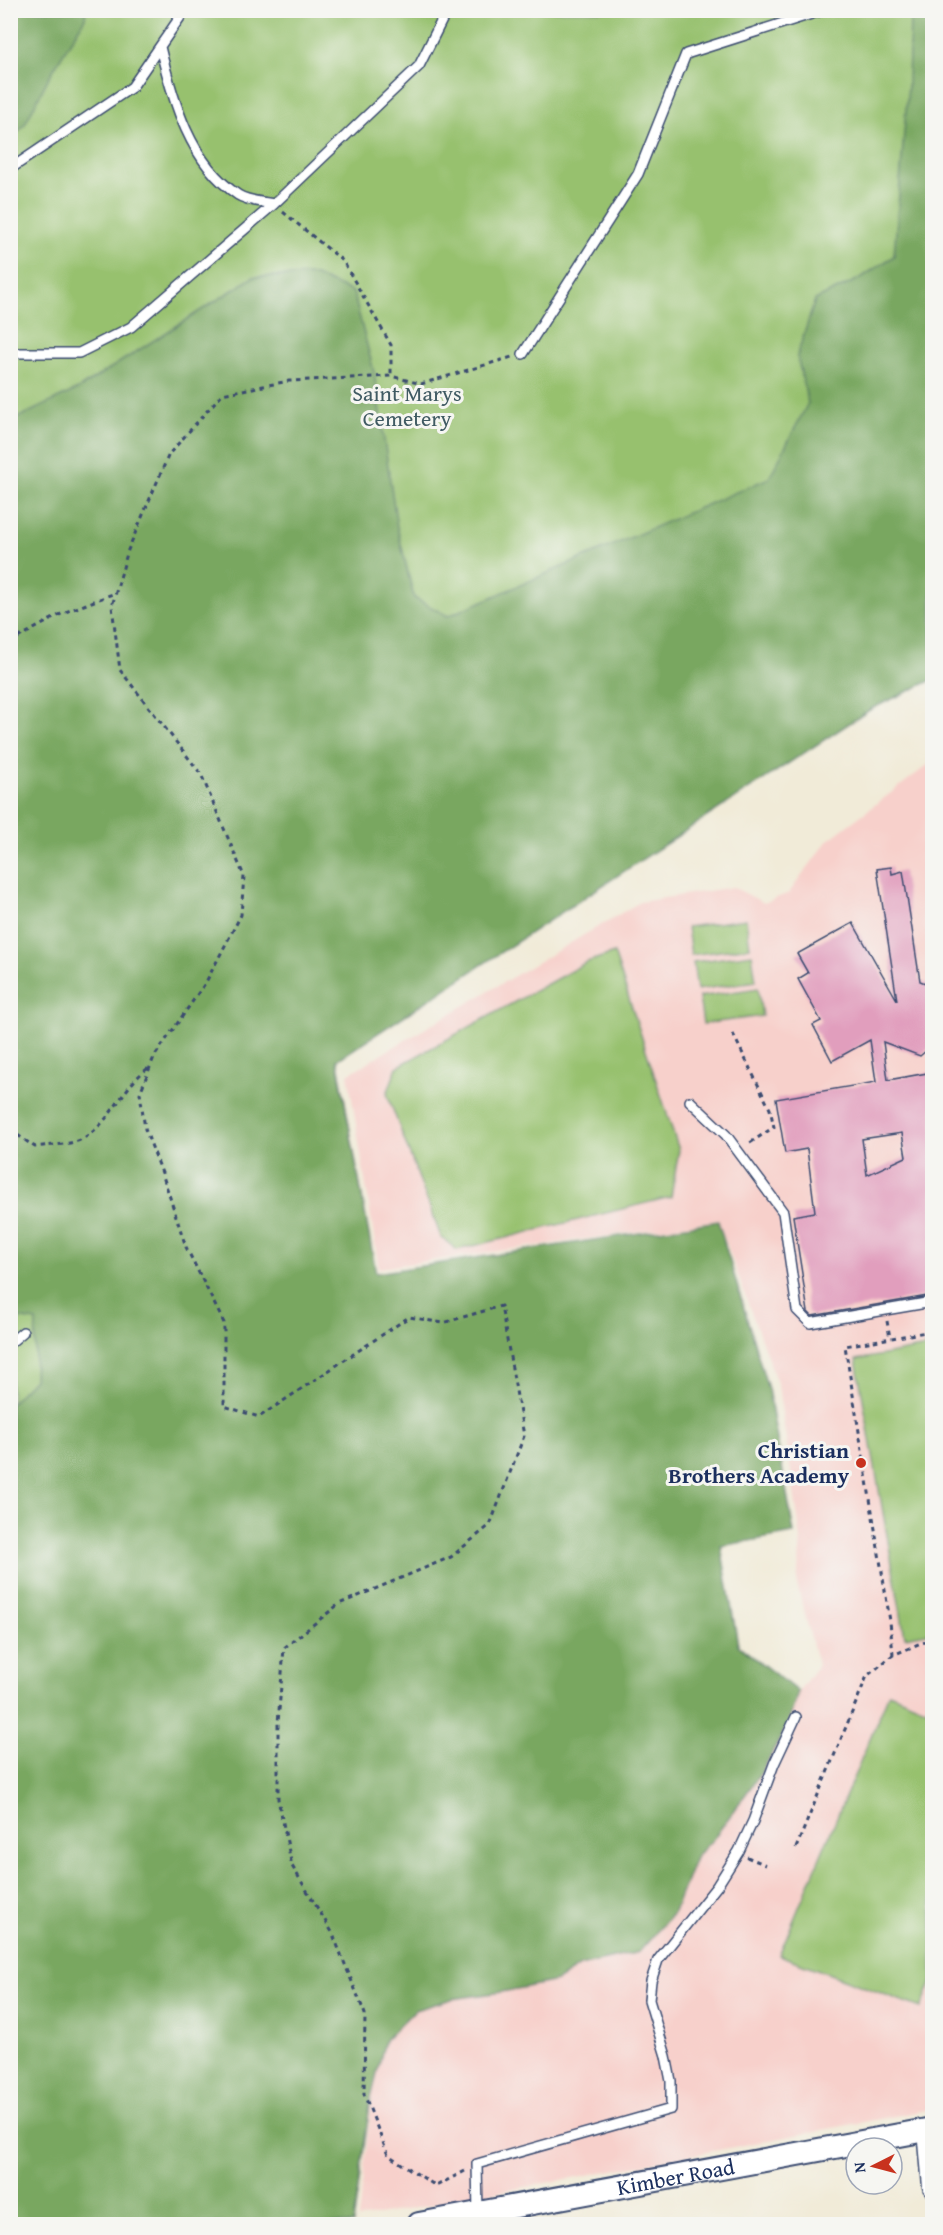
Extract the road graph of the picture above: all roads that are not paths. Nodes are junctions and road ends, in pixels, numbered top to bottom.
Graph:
1 (185, 10) edge
2 (447, 10) edge
3 (824, 10) edge
4 (160, 47) junction
5 (10, 169) edge
6 (274, 204) junction
7 (10, 353) edge
8 (523, 354) road end
9 (690, 1101) dead end
10 (933, 1302) edge
11 (23, 1332) dead end
12 (10, 1343) edge
13 (796, 1717) dead end
14 (930, 2129) edge
15 (933, 2187) edge
16 (478, 2213) junction
17 (419, 2224) edge

1 - 4 lane
2 - 6 lane
3 - 8 lane
4 - 5 lane
4 - 6 lane
6 - 7 lane
9 - 10 lane
11 - 12 lane
13 - 16 lane
14 - 15 street
14 - 16 street, Kimber Road
16 - 17 street, Kimber Road

